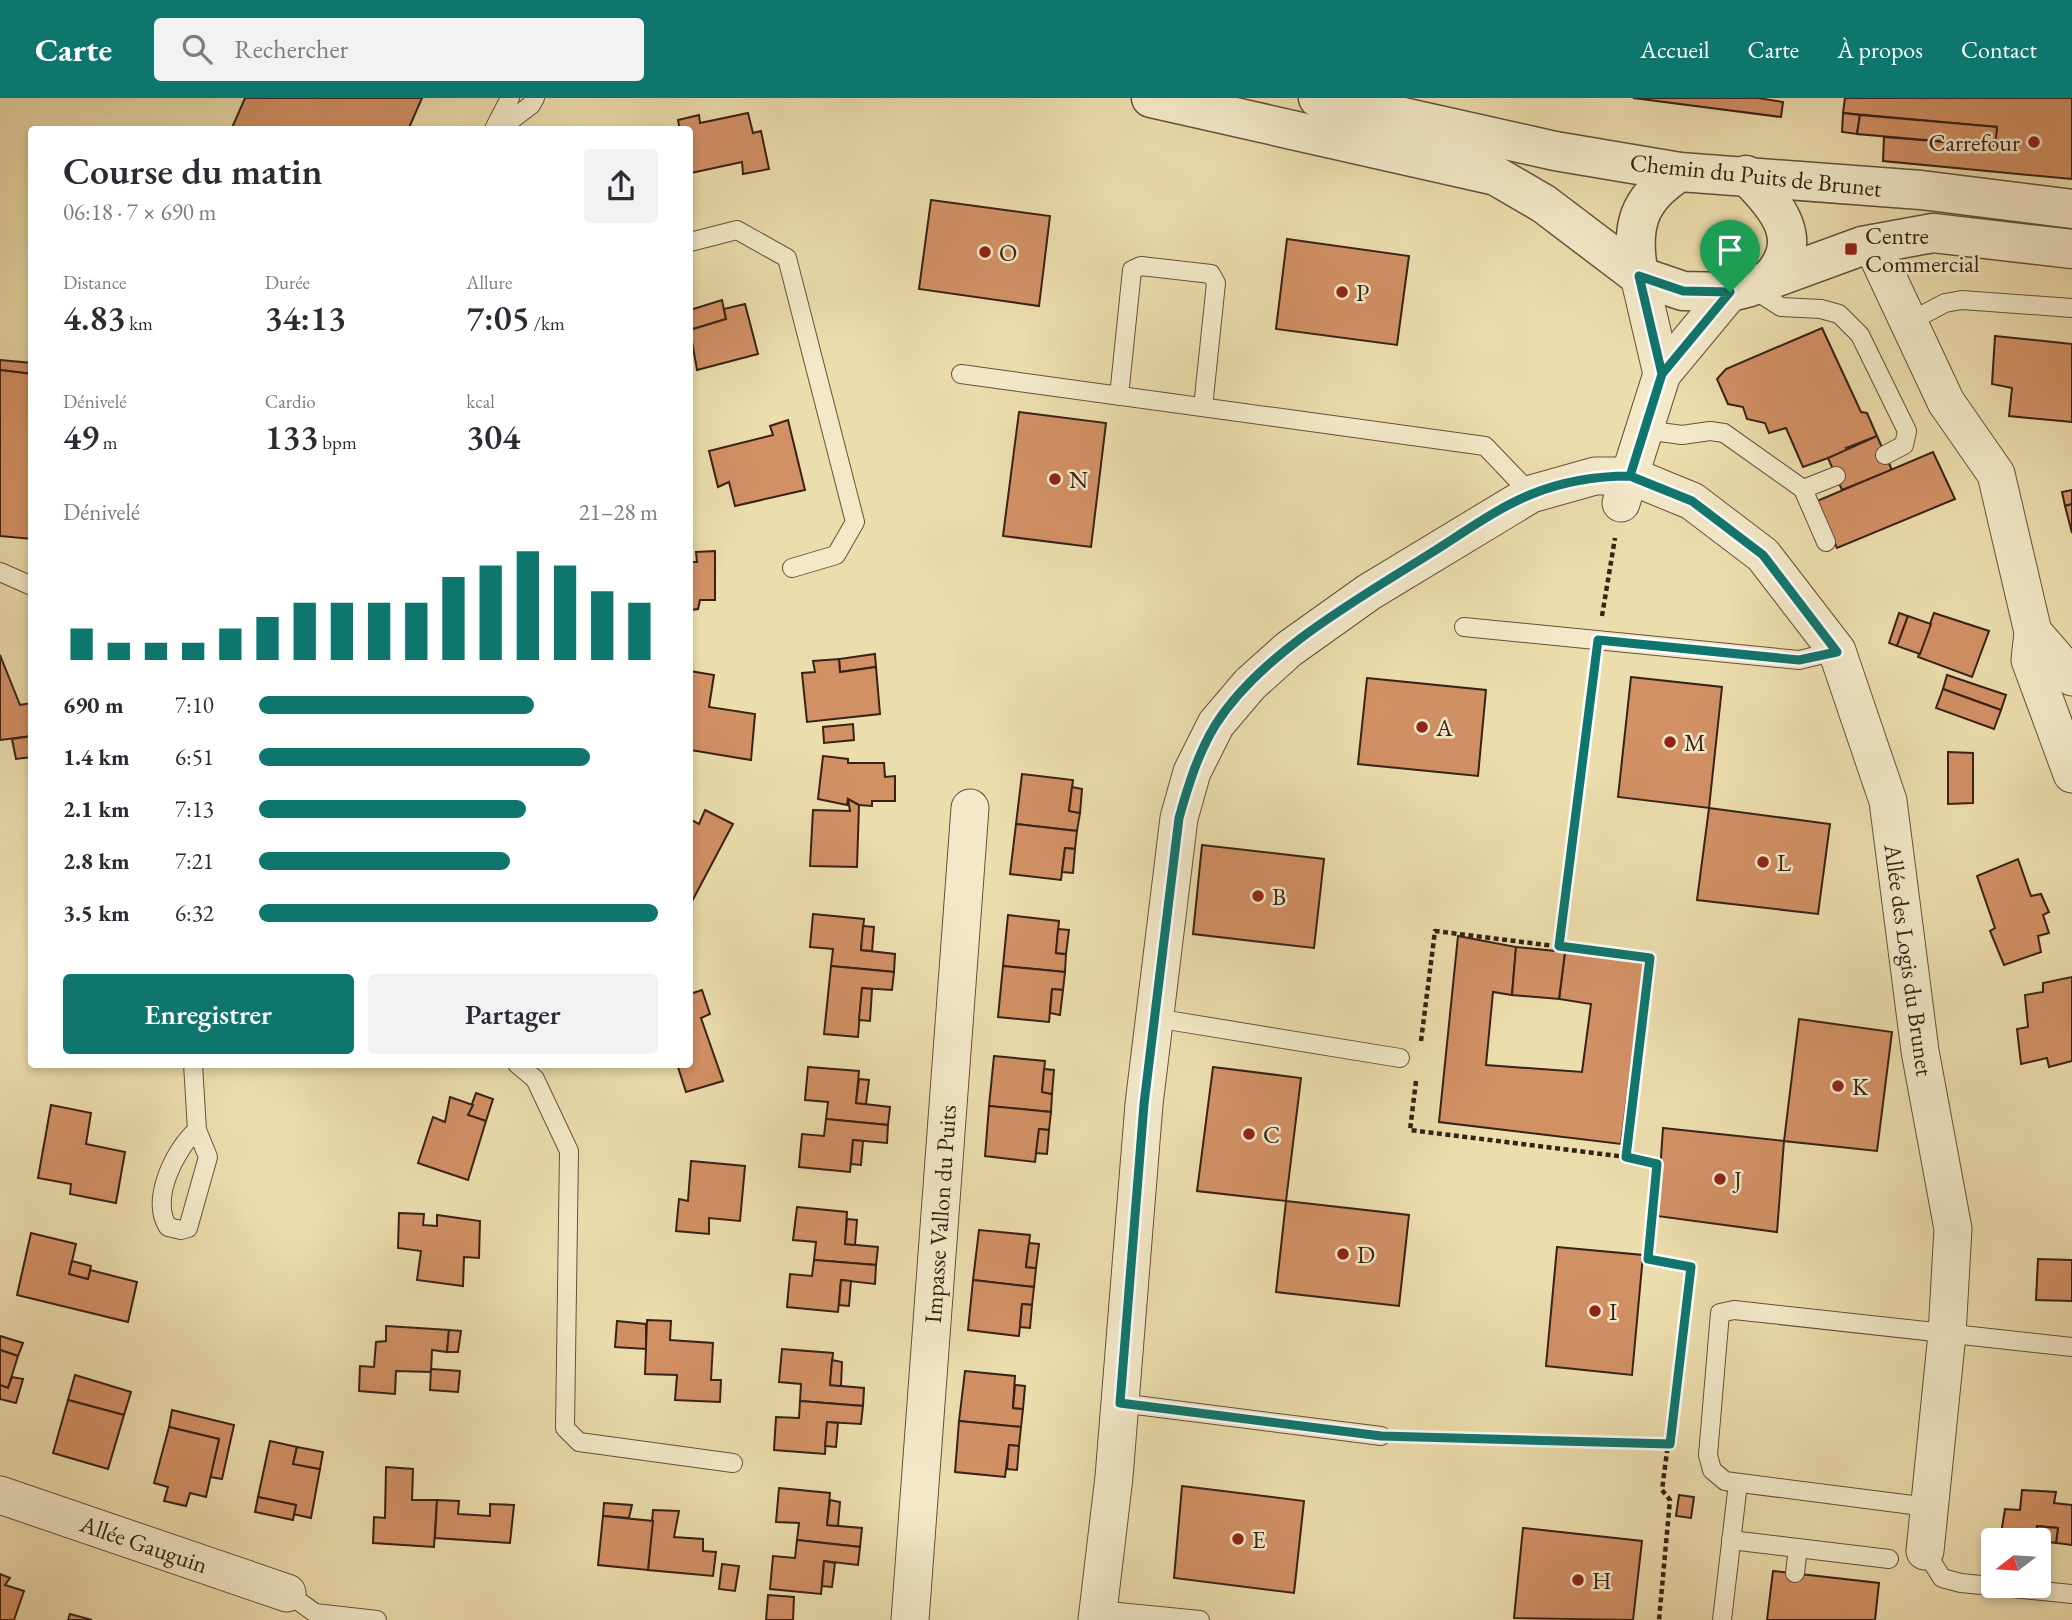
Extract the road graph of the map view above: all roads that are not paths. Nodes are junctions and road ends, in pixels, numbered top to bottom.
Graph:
1 (510, 98) edge
2 (535, 98) edge
3 (1151, 98) edge
4 (1318, 98) edge
5 (498, 126) edge
6 (501, 126) edge
7 (1680, 172) junction
8 (1746, 175) junction
9 (2072, 209) edge
10 (693, 241) edge
11 (1872, 244) junction
12 (2072, 249) edge
13 (1639, 276) junction
14 (1750, 286) junction
15 (2072, 308) edge
16 (1907, 323) junction
17 (961, 374) dead end
18 (1662, 374) junction
19 (1119, 396) junction
20 (1203, 407) junction
21 (1645, 430) junction
22 (1885, 455) dead end
23 (1836, 476) dead end
24 (1626, 489) junction
25 (1803, 489) junction
26 (1531, 494) junction
27 (1826, 542) dead end
28 (792, 568) dead end
29 (0, 572) edge
30 (28, 584) edge
31 (1464, 627) dead end
32 (2033, 632) junction
33 (1837, 652) junction
34 (2072, 677) edge
35 (2072, 774) edge
36 (970, 808) dead end
37 (1155, 1018) junction
38 (1400, 1058) dead end
39 (193, 1068) edge
40 (522, 1068) edge
41 (197, 1130) junction
42 (1947, 1334) junction
43 (2072, 1347) edge
44 (1120, 1403) junction
45 (1381, 1436) road end
46 (733, 1462) dead end
47 (1738, 1482) junction
48 (0, 1495) edge
49 (1928, 1507) junction
50 (1731, 1540) junction
51 (1798, 1548) junction
52 (1925, 1551) joint
53 (1889, 1559) dead end
54 (1795, 1573) dead end
55 (287, 1593) joint
56 (2072, 1594) edge
57 (1097, 1615) edge
58 (377, 1620) edge
59 (910, 1620) edge
60 (1200, 1620) edge
61 (1722, 1620) edge

1 - 5 lane
2 - 6 lane
3 - 13 street
4 - 7 street, Chemin du Puits de Brunet
7 - 8 street, Chemin du Puits de Brunet
7 - 13 street
8 - 9 street, Chemin du Puits de Brunet
8 - 14 street
10 - 28 lane
11 - 12 street
11 - 14 street
11 - 16 street
13 - 14 street
13 - 18 street
14 - 18 street
14 - 22 lane
15 - 16 lane
16 - 32 street
17 - 19 lane
18 - 21 street
19 - 20 lane
19 - 20 lane
20 - 26 lane
21 - 24 street
21 - 25 lane
23 - 25 lane
24 - 26 street, Allée des Logis du Brunet
24 - 33 street, Allée des Logis du Brunet
25 - 27 lane
26 - 37 street, Allée des Logis du Brunet
29 - 30 lane
31 - 33 lane
32 - 34 street
32 - 35 street
33 - 42 street, Allée des Logis du Brunet
36 - 59 street, Impasse Vallon du Puits
37 - 38 lane
37 - 44 street, Allée des Logis du Brunet
39 - 41 lane
40 - 46 lane
41 - 41 lane
42 - 43 lane
42 - 47 lane
42 - 49 street, Allée des Logis du Brunet
44 - 45 lane
44 - 57 street, Allée des Logis du Brunet
47 - 49 lane
47 - 50 lane
48 - 55 street, Allée Gauguin
49 - 52 street, Allée des Logis du Brunet
50 - 51 lane
50 - 61 lane
51 - 53 lane
51 - 54 lane
52 - 56 lane
55 - 58 lane
57 - 60 lane

